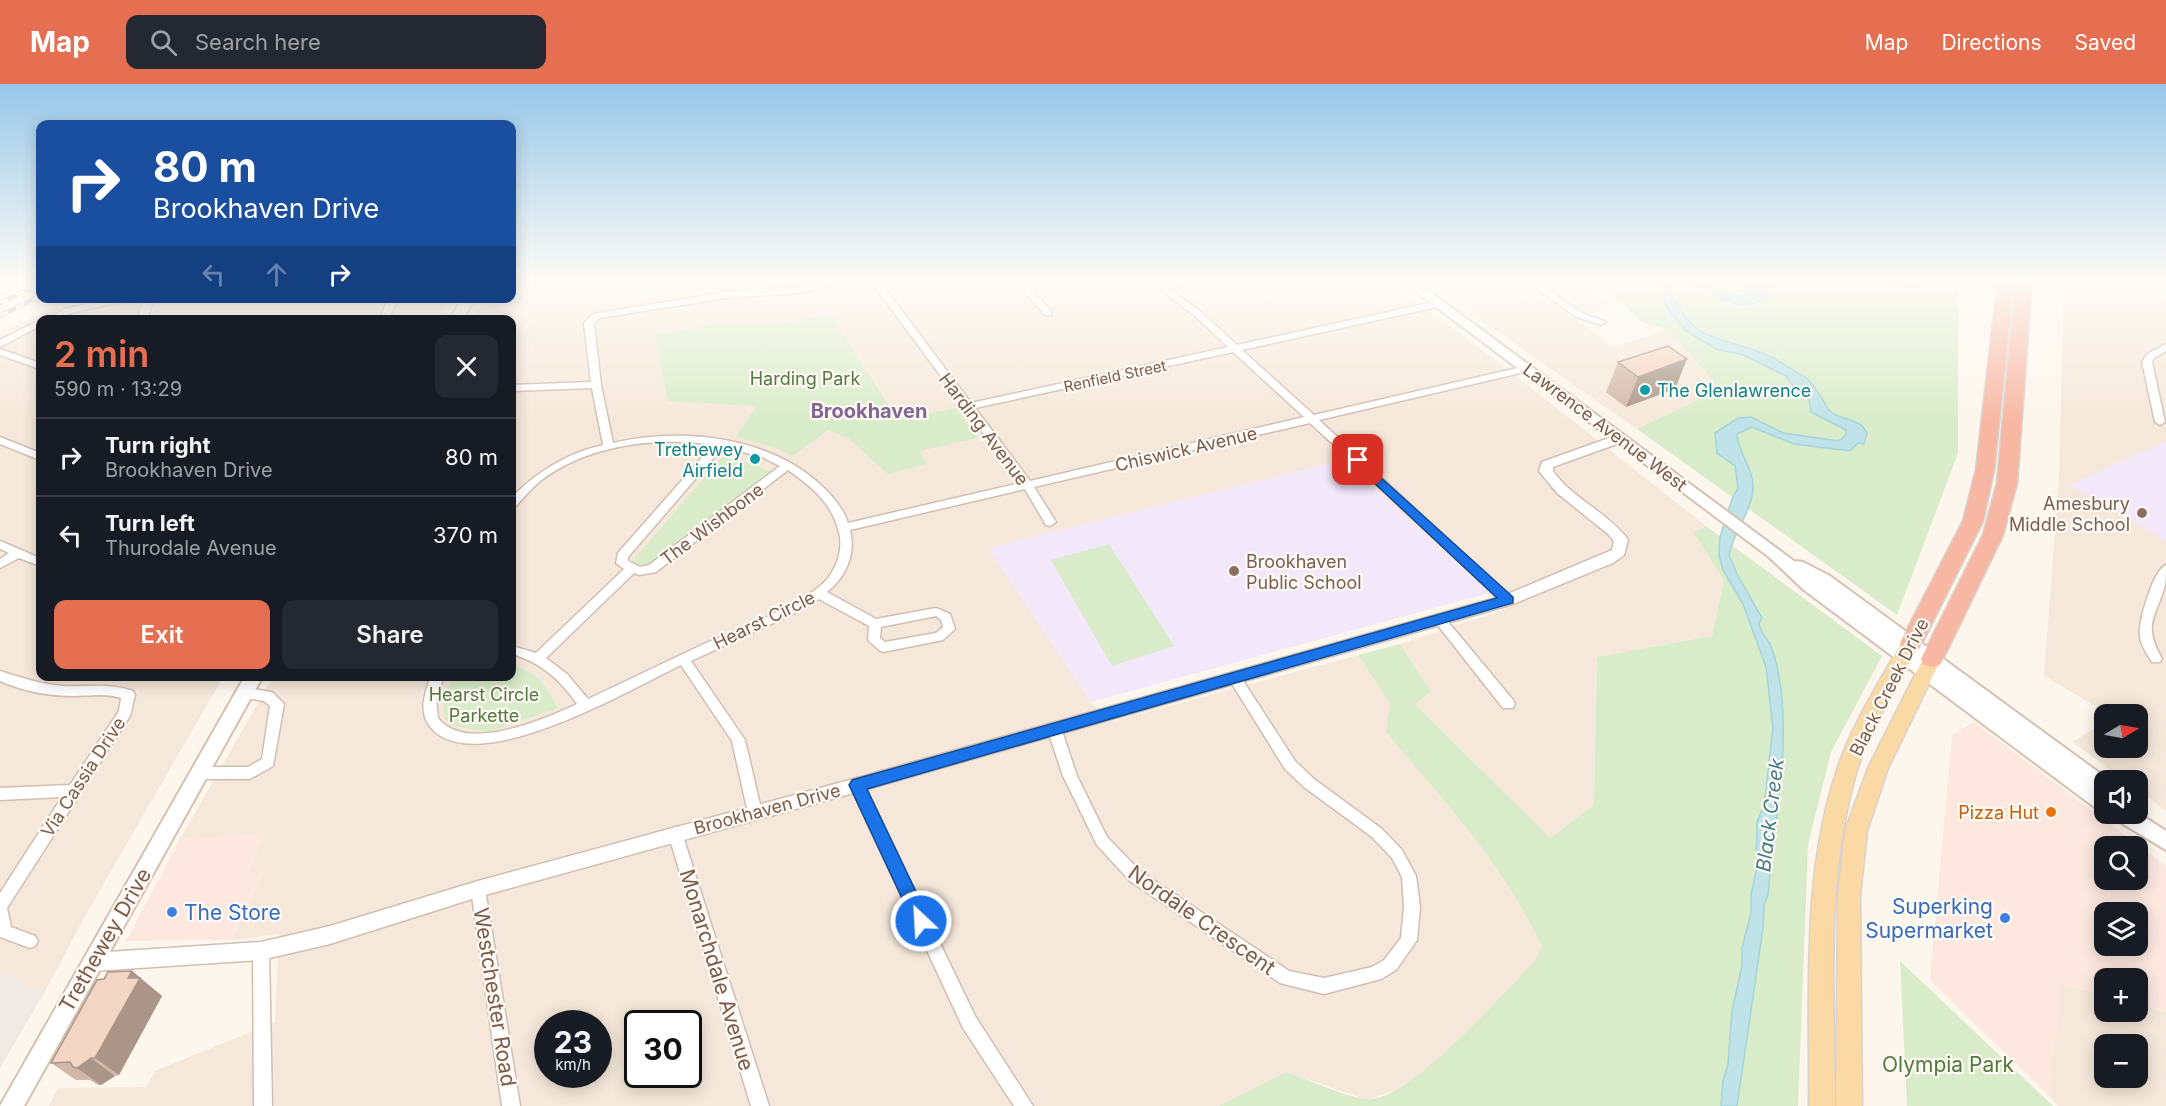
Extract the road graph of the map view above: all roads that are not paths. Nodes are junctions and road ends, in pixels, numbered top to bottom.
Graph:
1 (33, 327) edge
2 (590, 327) edge
3 (908, 327) edge
4 (1212, 327) edge
5 (1336, 327) edge
6 (1469, 327) edge
7 (2001, 327) edge
8 (2020, 327) edge
9 (0, 344) edge
10 (2166, 347) edge
11 (1236, 349) junction
12 (0, 352) edge
13 (36, 365) edge
14 (1526, 369) junction
15 (596, 385) junction
16 (516, 388) edge
17 (968, 408) junction
18 (1312, 419) junction
19 (2160, 422) dead end
20 (1620, 438) junction
21 (0, 440) edge
22 (721, 443) junction
23 (608, 445) junction
24 (36, 455) edge
25 (788, 465) junction
26 (1028, 486) junction
27 (516, 498) edge
28 (1050, 522) dead end
29 (846, 527) junction
30 (0, 545) edge
31 (18, 553) junction
32 (36, 560) edge
33 (0, 564) edge
34 (632, 568) junction
35 (2166, 569) edge
36 (820, 594) junction
37 (1508, 600) junction
38 (1440, 620) junction
39 (875, 624) junction
40 (1908, 650) junction
41 (516, 651) edge
42 (538, 658) junction
43 (683, 659) junction
44 (2156, 659) dead end
45 (1929, 666) junction
46 (0, 676) edge
47 (1235, 679) junction
48 (252, 681) edge
49 (436, 681) edge
50 (245, 693) junction
51 (1508, 704) dead end
52 (585, 705) junction
53 (1054, 728) junction
54 (199, 773) junction
55 (2094, 780) edge
56 (857, 785) junction
57 (74, 791) junction
58 (0, 794) edge
59 (2094, 795) edge
60 (755, 813) junction
61 (2140, 824) edge
62 (2146, 824) edge
63 (675, 833) junction
64 (2158, 835) edge
65 (478, 889) junction
66 (0, 908) edge
67 (30, 940) dead end
68 (261, 951) junction
69 (93, 962) junction
70 (10, 1106) edge
71 (263, 1106) edge
72 (511, 1106) edge
73 (759, 1106) edge
74 (1024, 1106) edge
75 (1822, 1106) edge
76 (1849, 1106) edge

1 - 9 street
2 - 15 street
3 - 17 street, Harding Avenue
4 - 11 street
5 - 11 street, Renfield Street
6 - 14 main road, Lawrence Avenue West
7 - 40 highway, Black Creek Drive
8 - 45 highway, Black Creek Drive
10 - 19 street
11 - 17 street, Renfield Street
11 - 18 street
12 - 13 street
14 - 18 street, Chiswick Avenue
14 - 20 main road, Lawrence Avenue West
15 - 16 street
15 - 23 street
17 - 26 street, Harding Avenue
18 - 26 street, Chiswick Avenue
18 - 37 street
20 - 37 street, Brookhaven Drive
20 - 40 main road, Lawrence Avenue West
21 - 24 street
22 - 23 street
22 - 25 street
22 - 34 street, The Wishbone
23 - 27 street
25 - 29 street
25 - 34 street, The Wishbone
26 - 28 street, Harding Avenue
26 - 29 street, Chiswick Avenue
29 - 36 street, Hearst Circle
30 - 31 street
31 - 32 street
31 - 33 street
34 - 42 street
35 - 44 street
36 - 39 street
36 - 43 street, Hearst Circle
37 - 38 street, Brookhaven Drive
38 - 47 street, Brookhaven Drive
38 - 51 street
39 - 39 street
40 - 45 main road, Lawrence Avenue West
40 - 75 main road, Black Creek Drive
41 - 42 street
42 - 52 street
43 - 52 street, Hearst Circle
43 - 60 street
45 - 55 main road, Lawrence Avenue West
45 - 59 main road, Lawrence Avenue West
45 - 76 main road, Black Creek Drive
46 - 57 street, Via Cassia Drive
47 - 53 street, Brookhaven Drive
47 - 53 street, Nordale Crescent
48 - 50 main road, Trethewey Drive
49 - 52 street, Hearst Circle
50 - 54 main road, Trethewey Drive
50 - 54 street
53 - 56 street, Brookhaven Drive
54 - 69 main road, Trethewey Drive
56 - 60 street, Brookhaven Drive
56 - 74 street
57 - 58 street
57 - 66 street, Via Cassia Drive
60 - 63 street, Brookhaven Drive
61 - 64 main road
62 - 64 main road
63 - 65 street, Brookhaven Drive
63 - 73 street, Monarchdale Avenue
65 - 68 street, Brookhaven Drive
65 - 72 street, Westchester Road
66 - 67 street, Via Cassia Drive
68 - 69 street, Brookhaven Drive
68 - 71 street
69 - 70 main road, Trethewey Drive

